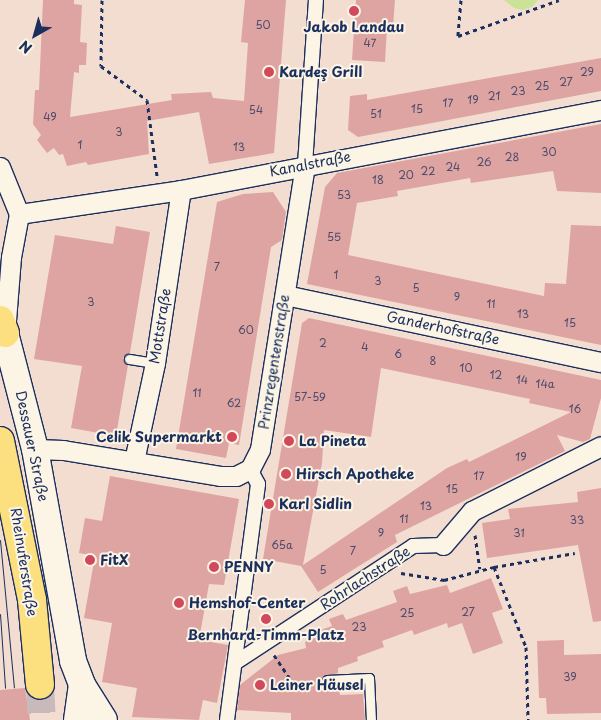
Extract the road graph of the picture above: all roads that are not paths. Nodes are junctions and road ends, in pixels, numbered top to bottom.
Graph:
1 (316, 0) edge
2 (601, 110) edge
3 (305, 165) junction
4 (0, 167) edge
5 (181, 190) junction
6 (19, 214) junction
7 (285, 295) junction
8 (2, 327) edge
9 (129, 359) dead end
10 (601, 362) edge
11 (155, 363) junction
12 (0, 442) edge
13 (601, 446) edge
14 (35, 449) junction
15 (134, 461) junction
16 (250, 469) junction
17 (443, 544) joint
18 (235, 663) junction
19 (327, 680) dead end
20 (40, 685) tunnel mouth
21 (82, 685) junction
22 (77, 720) edge
23 (104, 720) edge
24 (227, 720) edge
25 (371, 720) edge

1 - 3 street, Prinzregentenstraße
2 - 3 street, Kanalstraße
3 - 5 street, Kanalstraße
3 - 7 street, Prinzregentenstraße
4 - 6 street
5 - 6 street, Kanalstraße
5 - 11 street, Mottstraße
6 - 8 street, Dessauer Straße
7 - 10 street, Ganderhofstraße
7 - 16 street, Prinzregentenstraße
8 - 14 main road, Dessauer Straße
9 - 11 lane
11 - 15 street, Mottstraße
12 - 20 main road, Rheinuferstraße
13 - 17 street, Rohrlachstraße
14 - 15 street
14 - 21 main road, Dessauer Straße
15 - 16 street
16 - 18 street
17 - 18 street, Rohrlachstraße
18 - 24 street
19 - 25 lane
21 - 22 main road
21 - 23 main road, Dessauer Straße

